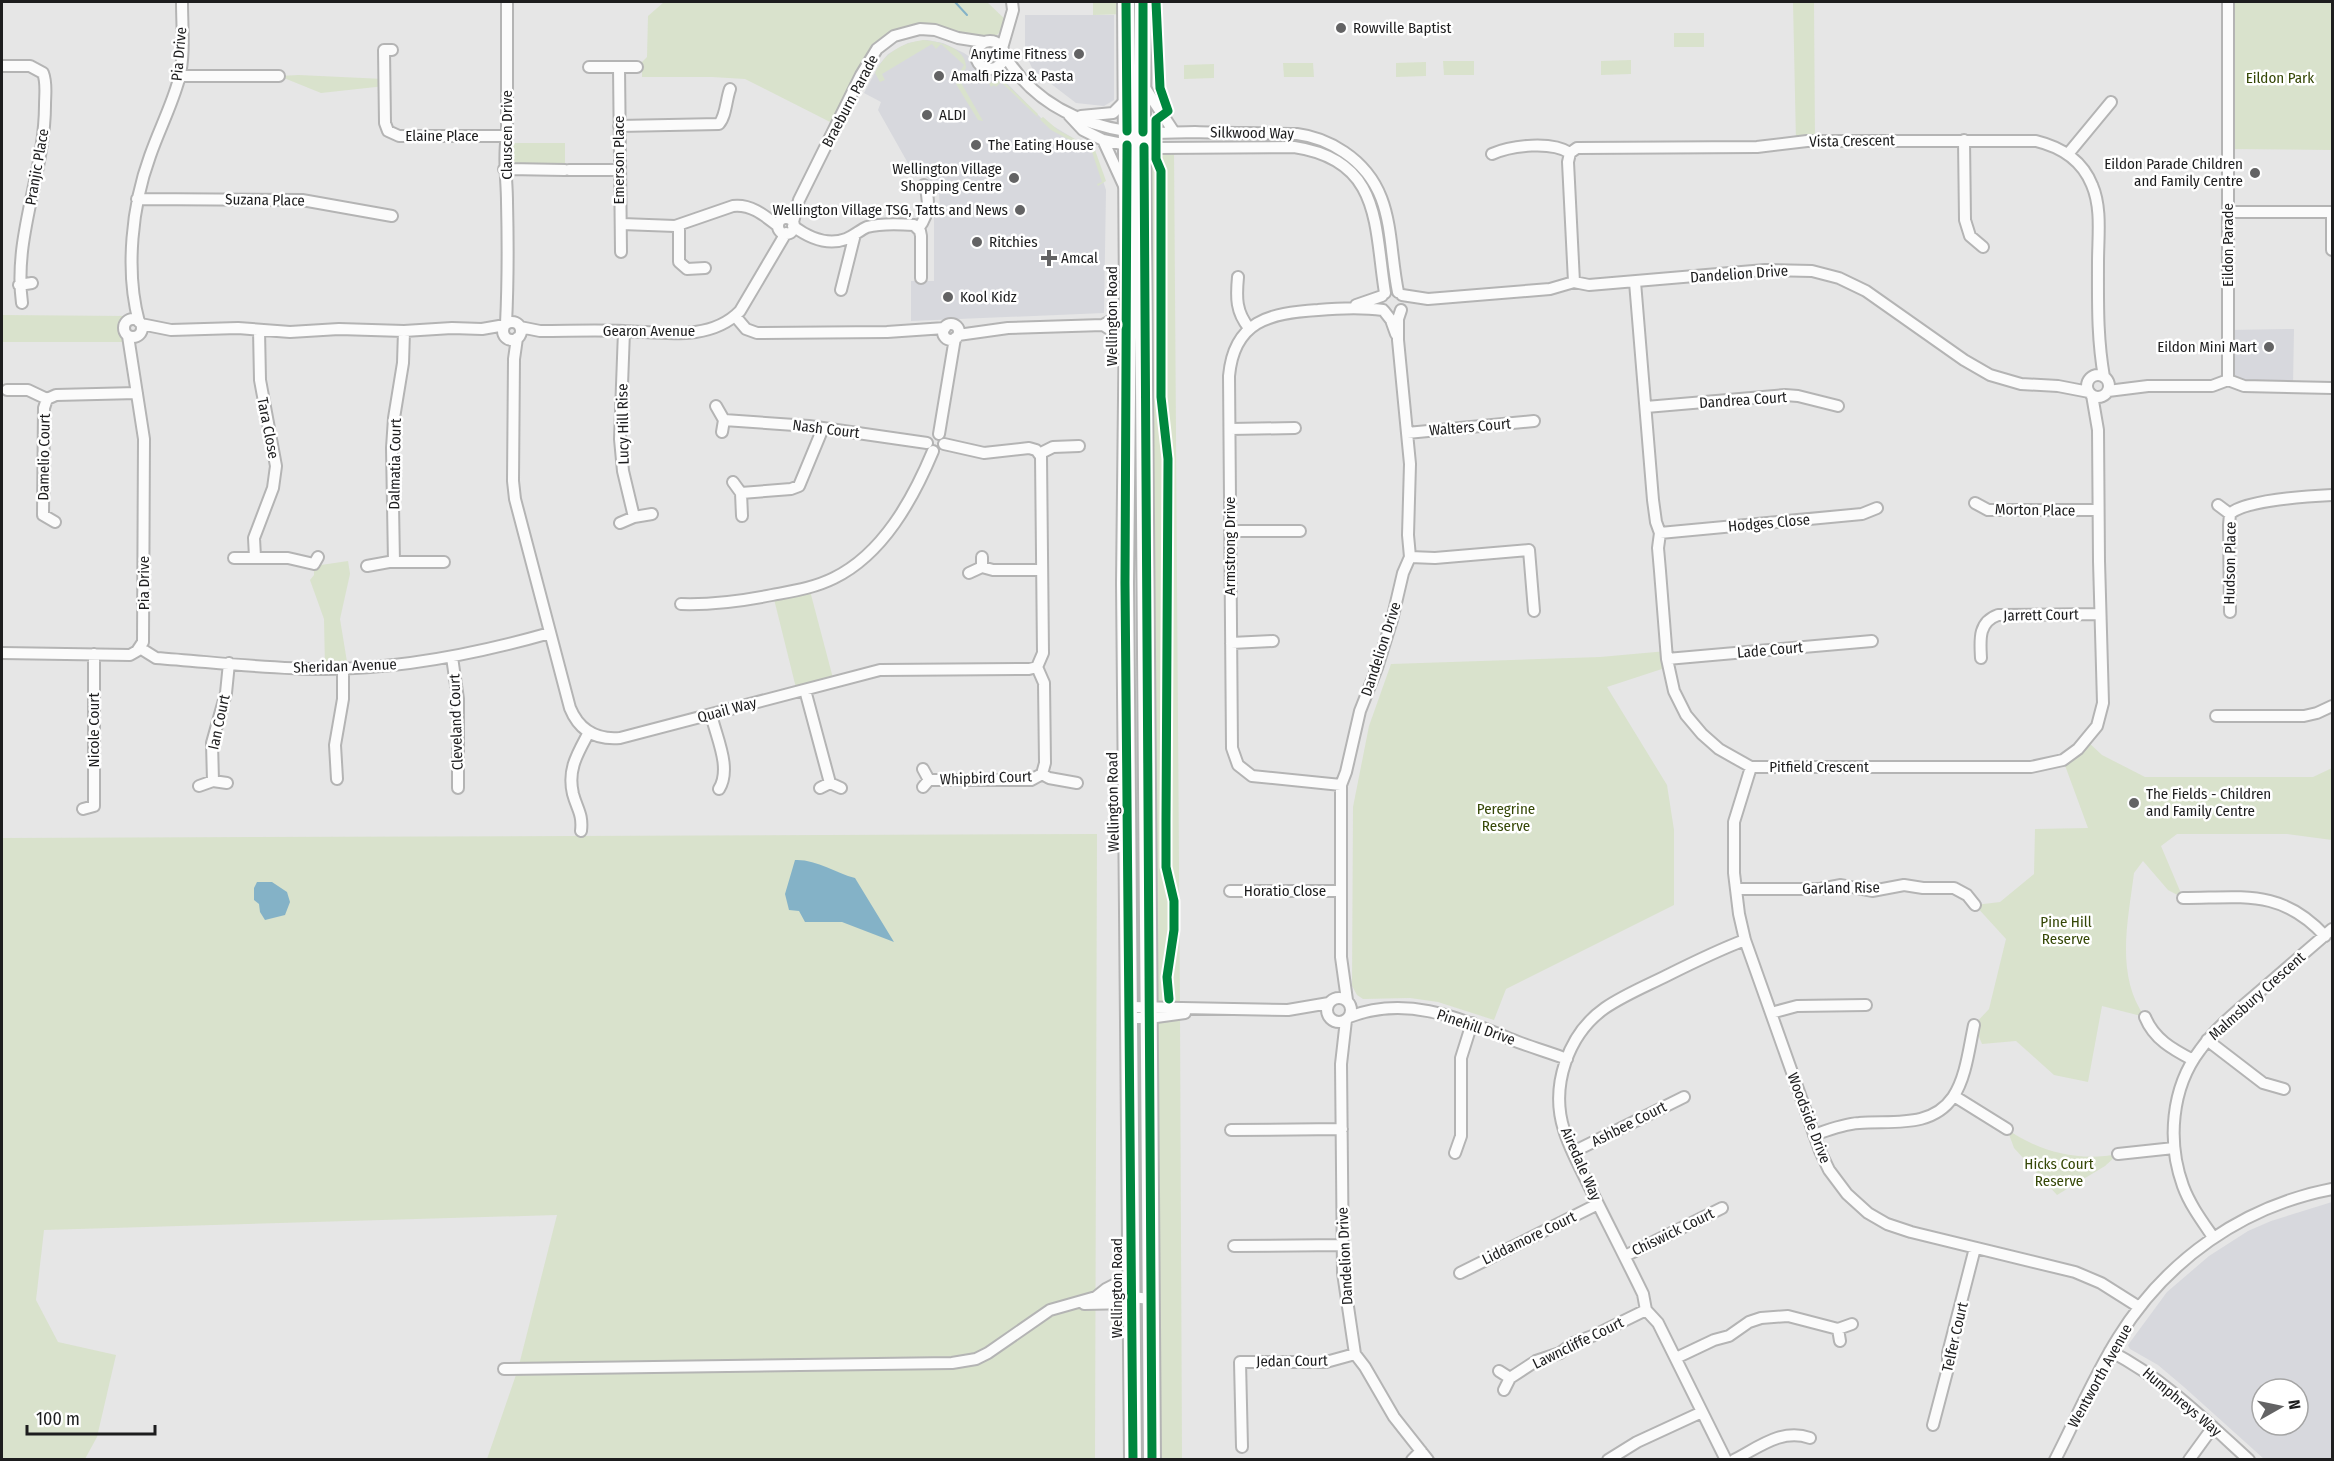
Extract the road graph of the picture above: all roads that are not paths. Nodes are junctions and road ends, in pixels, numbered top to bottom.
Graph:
1 (182, 2) edge
2 (507, 2) edge
3 (1012, 2) edge
4 (1126, 2) edge
5 (1143, 2) edge
6 (2228, 2) edge
7 (1009, 23) junction
8 (958, 38) junction
9 (987, 42) junction
10 (384, 50) dead end
11 (1004, 52) junction
12 (976, 57) junction
13 (2, 66) edge
14 (589, 67) dead end
15 (619, 67) junction
16 (637, 67) dead end
17 (994, 69) junction
18 (1014, 71) junction
19 (180, 76) junction
20 (279, 76) dead end
21 (1142, 84) junction
22 (730, 89) dead end
23 (1126, 99) junction
24 (2110, 102) dead end
25 (1069, 115) junction
26 (619, 126) junction
27 (1174, 132) junction
28 (1200, 132) junction
29 (1265, 133) junction
30 (507, 136) junction
31 (1135, 139) junction
32 (1103, 140) junction
33 (1964, 140) junction
34 (1264, 146) junction
35 (1200, 147) junction
36 (1570, 153) junction
37 (1492, 154) dead end
38 (2068, 154) junction
39 (504, 169) junction
40 (619, 170) junction
41 (924, 186) dead end
42 (1377, 186) junction
43 (1126, 191) junction
44 (1365, 191) junction
45 (137, 199) junction
46 (2228, 212) junction
47 (2332, 212) edge
48 (392, 216) dead end
49 (622, 224) junction
50 (679, 225) junction
51 (785, 226) junction
52 (918, 229) junction
53 (855, 234) junction
54 (1983, 247) dead end
55 (2332, 250) edge
56 (621, 252) dead end
57 (705, 268) dead end
58 (1238, 277) dead end
59 (921, 278) dead end
60 (1574, 282) junction
61 (1635, 282) junction
62 (32, 283) dead end
63 (19, 285) junction
64 (841, 290) dead end
65 (1383, 294) junction
66 (1400, 294) junction
67 (1428, 299) junction
68 (22, 303) dead end
69 (1128, 306) junction
70 (1350, 308) junction
71 (1402, 309) junction
72 (1383, 310) junction
73 (735, 316) junction
74 (1103, 325) junction
75 (1250, 328) junction
76 (135, 329) junction
77 (259, 330) junction
78 (405, 331) junction
79 (512, 331) junction
80 (624, 331) junction
81 (951, 334) junction
82 (1398, 340) junction
83 (2098, 340) junction
84 (1126, 356) junction
85 (2090, 378) junction
86 (2228, 380) junction
87 (2058, 386) junction
88 (2106, 386) junction
89 (2332, 388) edge
90 (7, 390) dead end
91 (137, 393) junction
92 (2090, 393) junction
93 (48, 399) junction
94 (716, 406) dead end
95 (1838, 406) dead end
96 (1646, 407) junction
97 (724, 420) junction
98 (1534, 422) dead end
99 (823, 428) junction
100 (1295, 428) dead end
101 (1230, 429) junction
102 (2098, 430) junction
103 (722, 432) dead end
104 (1407, 433) junction
105 (939, 434) junction
106 (944, 444) junction
107 (1079, 446) dead end
108 (930, 447) junction
109 (1039, 454) junction
110 (733, 482) dead end
111 (741, 494) junction
112 (2332, 495) edge
113 (1975, 503) dead end
114 (2218, 505) dead end
115 (1877, 508) dead end
116 (2098, 510) junction
117 (652, 514) dead end
118 (2230, 514) junction
119 (742, 516) dead end
120 (634, 517) junction
121 (55, 522) dead end
122 (620, 523) dead end
123 (1230, 531) junction
124 (1300, 531) dead end
125 (1660, 533) junction
126 (1410, 557) junction
127 (234, 558) dead end
128 (255, 558) junction
129 (394, 562) junction
130 (444, 562) dead end
131 (315, 565) dead end
132 (367, 566) dead end
133 (1042, 570) junction
134 (969, 573) dead end
135 (681, 604) dead end
136 (1534, 611) dead end
137 (2230, 612) dead end
138 (2100, 614) junction
139 (550, 633) junction
140 (1274, 641) dead end
141 (1872, 641) dead end
142 (1231, 643) junction
143 (140, 648) junction
144 (2, 653) edge
145 (94, 654) junction
146 (452, 657) junction
147 (1981, 658) dead end
148 (1667, 659) junction
149 (229, 663) junction
150 (1037, 667) junction
151 (344, 668) junction
152 (805, 690) junction
153 (2332, 706) edge
154 (711, 714) junction
155 (2216, 716) dead end
156 (589, 732) junction
157 (1751, 767) junction
158 (923, 769) dead end
159 (1042, 774) junction
160 (337, 779) dead end
161 (213, 781) junction
162 (228, 783) dead end
163 (1077, 783) dead end
164 (1341, 785) junction
165 (200, 786) dead end
166 (458, 788) dead end
167 (841, 788) dead end
168 (719, 789) dead end
169 (94, 808) dead end
170 (581, 831) dead end
171 (1736, 889) junction
172 (1230, 891) dead end
173 (1340, 891) junction
174 (2183, 898) dead end
175 (1975, 905) dead end
176 (2329, 933) edge
177 (1745, 940) junction
178 (1341, 957) junction
179 (1331, 1001) junction
180 (1348, 1002) junction
181 (1866, 1005) dead end
182 (1383, 1009) junction
183 (1288, 1010) junction
184 (1130, 1012) junction
185 (1149, 1012) junction
186 (1770, 1013) junction
187 (2145, 1017) dead end
188 (1331, 1019) junction
189 (1347, 1019) junction
190 (1472, 1023) junction
191 (1974, 1025) dead end
192 (2207, 1040) junction
193 (1567, 1059) junction
194 (2193, 1060) junction
195 (1341, 1064) junction
196 (2284, 1089) dead end
197 (1684, 1096) dead end
198 (1954, 1096) junction
199 (1342, 1129) junction
200 (2007, 1129) dead end
201 (1231, 1130) dead end
202 (1814, 1135) junction
203 (2174, 1148) junction
204 (1573, 1152) junction
205 (1455, 1154) dead end
206 (2118, 1154) dead end
207 (2332, 1189) edge
208 (1598, 1204) junction
209 (1722, 1208) dead end
210 (2213, 1237) junction
211 (1342, 1245) junction
212 (1234, 1246) dead end
213 (1975, 1248) junction
214 (1625, 1256) junction
215 (1460, 1273) dead end
216 (1131, 1276) junction
217 (1096, 1297) junction
218 (1151, 1299) junction
219 (1131, 1300) junction
220 (1078, 1303) junction
221 (2139, 1307) junction
222 (1646, 1310) junction
223 (1852, 1324) dead end
224 (1838, 1329) junction
225 (1840, 1341) dead end
226 (2110, 1351) junction
227 (1355, 1354) junction
228 (1676, 1358) junction
229 (504, 1369) dead end
230 (1499, 1371) dead end
231 (1510, 1378) junction
232 (1504, 1390) dead end
233 (1702, 1412) junction
234 (1934, 1425) dead end
235 (2213, 1427) junction
236 (1810, 1438) dead end
237 (1242, 1447) dead end
238 (1425, 1455) edge
239 (1133, 1460) edge
240 (1152, 1460) edge
241 (1412, 1460) edge
242 (1608, 1460) edge
243 (1726, 1460) edge
244 (1734, 1460) edge
245 (2055, 1460) edge
246 (2189, 1460) edge
247 (2249, 1460) edge

1 - 19 street, Pia Drive
2 - 30 street, Clauscen Drive
3 - 7 street
4 - 23 main road, Wellington Road
5 - 21 main road, Wellington Road
6 - 46 street, Eildon Parade
7 - 9 street
7 - 11 street
8 - 9 street, Braeburn Parade
8 - 12 street
8 - 51 street, Braeburn Parade
9 - 11 street
9 - 12 street
10 - 30 street, Elaine Place
11 - 17 street
11 - 18 street
12 - 17 street
13 - 63 street, Pranjic Place
14 - 15 street
15 - 16 street
15 - 26 street, Emerson Place
17 - 18 street
18 - 25 street
19 - 20 street
19 - 45 street, Pia Drive
21 - 27 street
21 - 31 main road, Wellington Road
22 - 26 street
23 - 25 street
23 - 31 main road, Wellington Road
24 - 38 street
25 - 31 street
25 - 32 street
26 - 40 street, Emerson Place
27 - 28 street, Silkwood Way
27 - 31 street, Silkwood Way
28 - 29 street, Silkwood Way
28 - 35 street
29 - 34 street
29 - 42 street, Silkwood Way
30 - 39 street, Clauscen Drive
31 - 32 street
31 - 35 street, Silkwood Way
31 - 43 main road, Wellington Road
31 - 185 main road, Wellington Road
32 - 43 street
33 - 36 street, Vista Crescent
33 - 38 street, Vista Crescent
33 - 54 street
34 - 35 street, Silkwood Way
34 - 44 street, Silkwood Way
36 - 37 street
36 - 60 street
38 - 83 street, Vista Crescent
39 - 40 street
39 - 79 street, Clauscen Drive
40 - 49 street, Emerson Place
41 - 52 street
42 - 44 street
42 - 66 street, Silkwood Way
43 - 69 main road, Wellington Road
44 - 65 street, Silkwood Way
45 - 48 street, Suzana Place
45 - 76 street, Pia Drive
46 - 47 street
46 - 86 street, Eildon Parade
47 - 55 street
49 - 50 street
49 - 56 street, Emerson Place
50 - 51 street
50 - 57 street
51 - 53 street
51 - 73 street, Braeburn Parade
52 - 53 street
52 - 59 street
53 - 64 street
58 - 75 street
60 - 61 street, Dandelion Drive
60 - 67 street, Dandelion Drive
61 - 87 street, Dandelion Drive
61 - 96 street, Pitfield Crescent
62 - 63 street
63 - 68 street, Pranjic Place
65 - 66 street
65 - 70 street
65 - 72 street
66 - 67 street, Dandelion Drive
66 - 71 street
67 - 71 street, Dandelion Drive
69 - 74 street
69 - 84 main road, Wellington Road
70 - 72 street
70 - 75 street
71 - 72 street
71 - 82 street, Dandelion Drive
72 - 82 street, Dandelion Drive
73 - 80 street, Gearon Avenue
73 - 81 street
74 - 81 street
74 - 84 street
75 - 101 street, Armstrong Drive
76 - 77 street
76 - 91 street, Pia Drive
77 - 78 street
77 - 128 street, Tara Close
78 - 79 street
78 - 129 street, Dalmatia Court
79 - 80 street, Gearon Avenue
79 - 139 street
80 - 120 street, Lucy Hill Rise
81 - 105 street
82 - 104 street, Dandelion Drive
83 - 85 street, Vista Crescent
83 - 88 street, Vista Crescent
84 - 184 main road, Wellington Road
85 - 87 street, Dandelion Drive
85 - 88 street
85 - 92 street
86 - 88 street
86 - 89 street
87 - 92 street, Dandelion Drive
88 - 92 street
88 - 102 street, Pitfield Crescent
90 - 93 street, Damelio Court
91 - 93 street, Damelio Court
91 - 143 street, Pia Drive
92 - 102 street, Pitfield Crescent
93 - 121 street, Damelio Court
94 - 97 street
95 - 96 street, Dandrea Court
96 - 125 street, Pitfield Crescent
97 - 99 street, Nash Court
97 - 103 street
98 - 104 street, Walters Court
99 - 108 street, Nash Court
99 - 111 street
100 - 101 street
101 - 123 street, Armstrong Drive
102 - 116 street, Pitfield Crescent
104 - 126 street, Dandelion Drive
105 - 106 street
105 - 108 street
106 - 108 street
106 - 109 street
107 - 109 street
108 - 135 street
109 - 133 street
110 - 111 street
111 - 119 street
112 - 118 street, Hudson Place
113 - 116 street, Morton Place
114 - 118 street, Hudson Place
115 - 125 street, Hodges Close
116 - 138 street, Pitfield Crescent
117 - 120 street
118 - 137 street, Hudson Place
120 - 122 street
123 - 124 street
123 - 142 street, Armstrong Drive
125 - 148 street, Pitfield Crescent
126 - 136 street
126 - 164 street, Dandelion Drive
127 - 128 street
128 - 131 street
129 - 130 street
129 - 132 street
133 - 134 street
133 - 150 street
138 - 147 street, Jarrett Court
138 - 157 street, Pitfield Crescent
139 - 146 street, Sheridan Avenue
139 - 156 street
140 - 142 street
141 - 148 street, Lade Court
142 - 164 street, Armstrong Drive
143 - 145 street
143 - 149 street, Sheridan Avenue
144 - 145 street
145 - 169 street, Nicole Court
146 - 151 street, Sheridan Avenue
146 - 166 street, Cleveland Court
148 - 157 street, Pitfield Crescent
149 - 151 street, Sheridan Avenue
149 - 161 street, Ian Court
150 - 152 street, Quail Way
150 - 159 street, Whipbird Court
151 - 160 street
152 - 154 street, Quail Way
152 - 167 street
153 - 155 street
154 - 156 street, Quail Way
154 - 168 street
156 - 170 street
157 - 171 street, Woodside Drive
158 - 159 street, Whipbird Court
159 - 163 street, Whipbird Court
161 - 162 street
161 - 165 street
164 - 173 street, Dandelion Drive
171 - 175 street, Garland Rise
171 - 177 street, Woodside Drive
172 - 173 street, Horatio Close
173 - 178 street, Dandelion Drive
174 - 176 street
176 - 192 street, Malmsbury Crescent
177 - 186 street, Woodside Drive
177 - 193 street, Airedale Way
178 - 179 street, Dandelion Drive
178 - 180 street, Dandelion Drive
179 - 180 street
179 - 183 street
179 - 188 street
180 - 182 street, Pinehill Drive
180 - 189 street
181 - 186 street
182 - 189 street, Pinehill Drive
182 - 190 street, Pinehill Drive
183 - 185 street
183 - 188 street
184 - 185 street
184 - 216 main road, Wellington Road
185 - 218 main road, Wellington Road
186 - 202 street, Woodside Drive
187 - 194 street
188 - 189 street
188 - 195 street, Dandelion Drive
189 - 195 street, Dandelion Drive
190 - 193 street, Pinehill Drive
190 - 205 street
191 - 198 street
192 - 194 street, Malmsbury Crescent
192 - 196 street
193 - 204 street, Airedale Way
194 - 203 street, Malmsbury Crescent
195 - 199 street, Dandelion Drive
197 - 204 street, Ashbee Court
198 - 200 street
198 - 202 street
199 - 201 street
199 - 211 street, Dandelion Drive
202 - 213 street, Woodside Drive
203 - 206 street
203 - 210 street, Malmsbury Crescent
204 - 208 street, Airedale Way
207 - 210 street, Wentworth Avenue
208 - 214 street, Airedale Way
208 - 215 street, Liddamore Court
209 - 214 street, Chiswick Court
210 - 221 street, Wentworth Avenue
211 - 212 street
211 - 227 street, Dandelion Drive
213 - 221 street, Woodside Drive
213 - 234 street, Telfer Court
214 - 222 street, Airedale Way
216 - 217 street
216 - 219 main road, Wellington Road
217 - 219 street
217 - 220 street
218 - 219 street
218 - 240 main road, Wellington Road
219 - 220 street
219 - 239 main road, Wellington Road
220 - 229 street
221 - 226 street, Wentworth Avenue
222 - 228 street, Airedale Way
222 - 231 street, Lawncliffe Court
223 - 224 street
224 - 225 street
224 - 228 street
226 - 235 street, Humphreys Way
226 - 245 street, Wentworth Avenue
227 - 237 street, Jedan Court
227 - 238 street, Dandelion Drive
228 - 233 street, Airedale Way
230 - 231 street
231 - 232 street
233 - 242 street
233 - 243 street, Airedale Way
235 - 246 street
235 - 247 street, Humphreys Way
236 - 244 street
238 - 241 street

